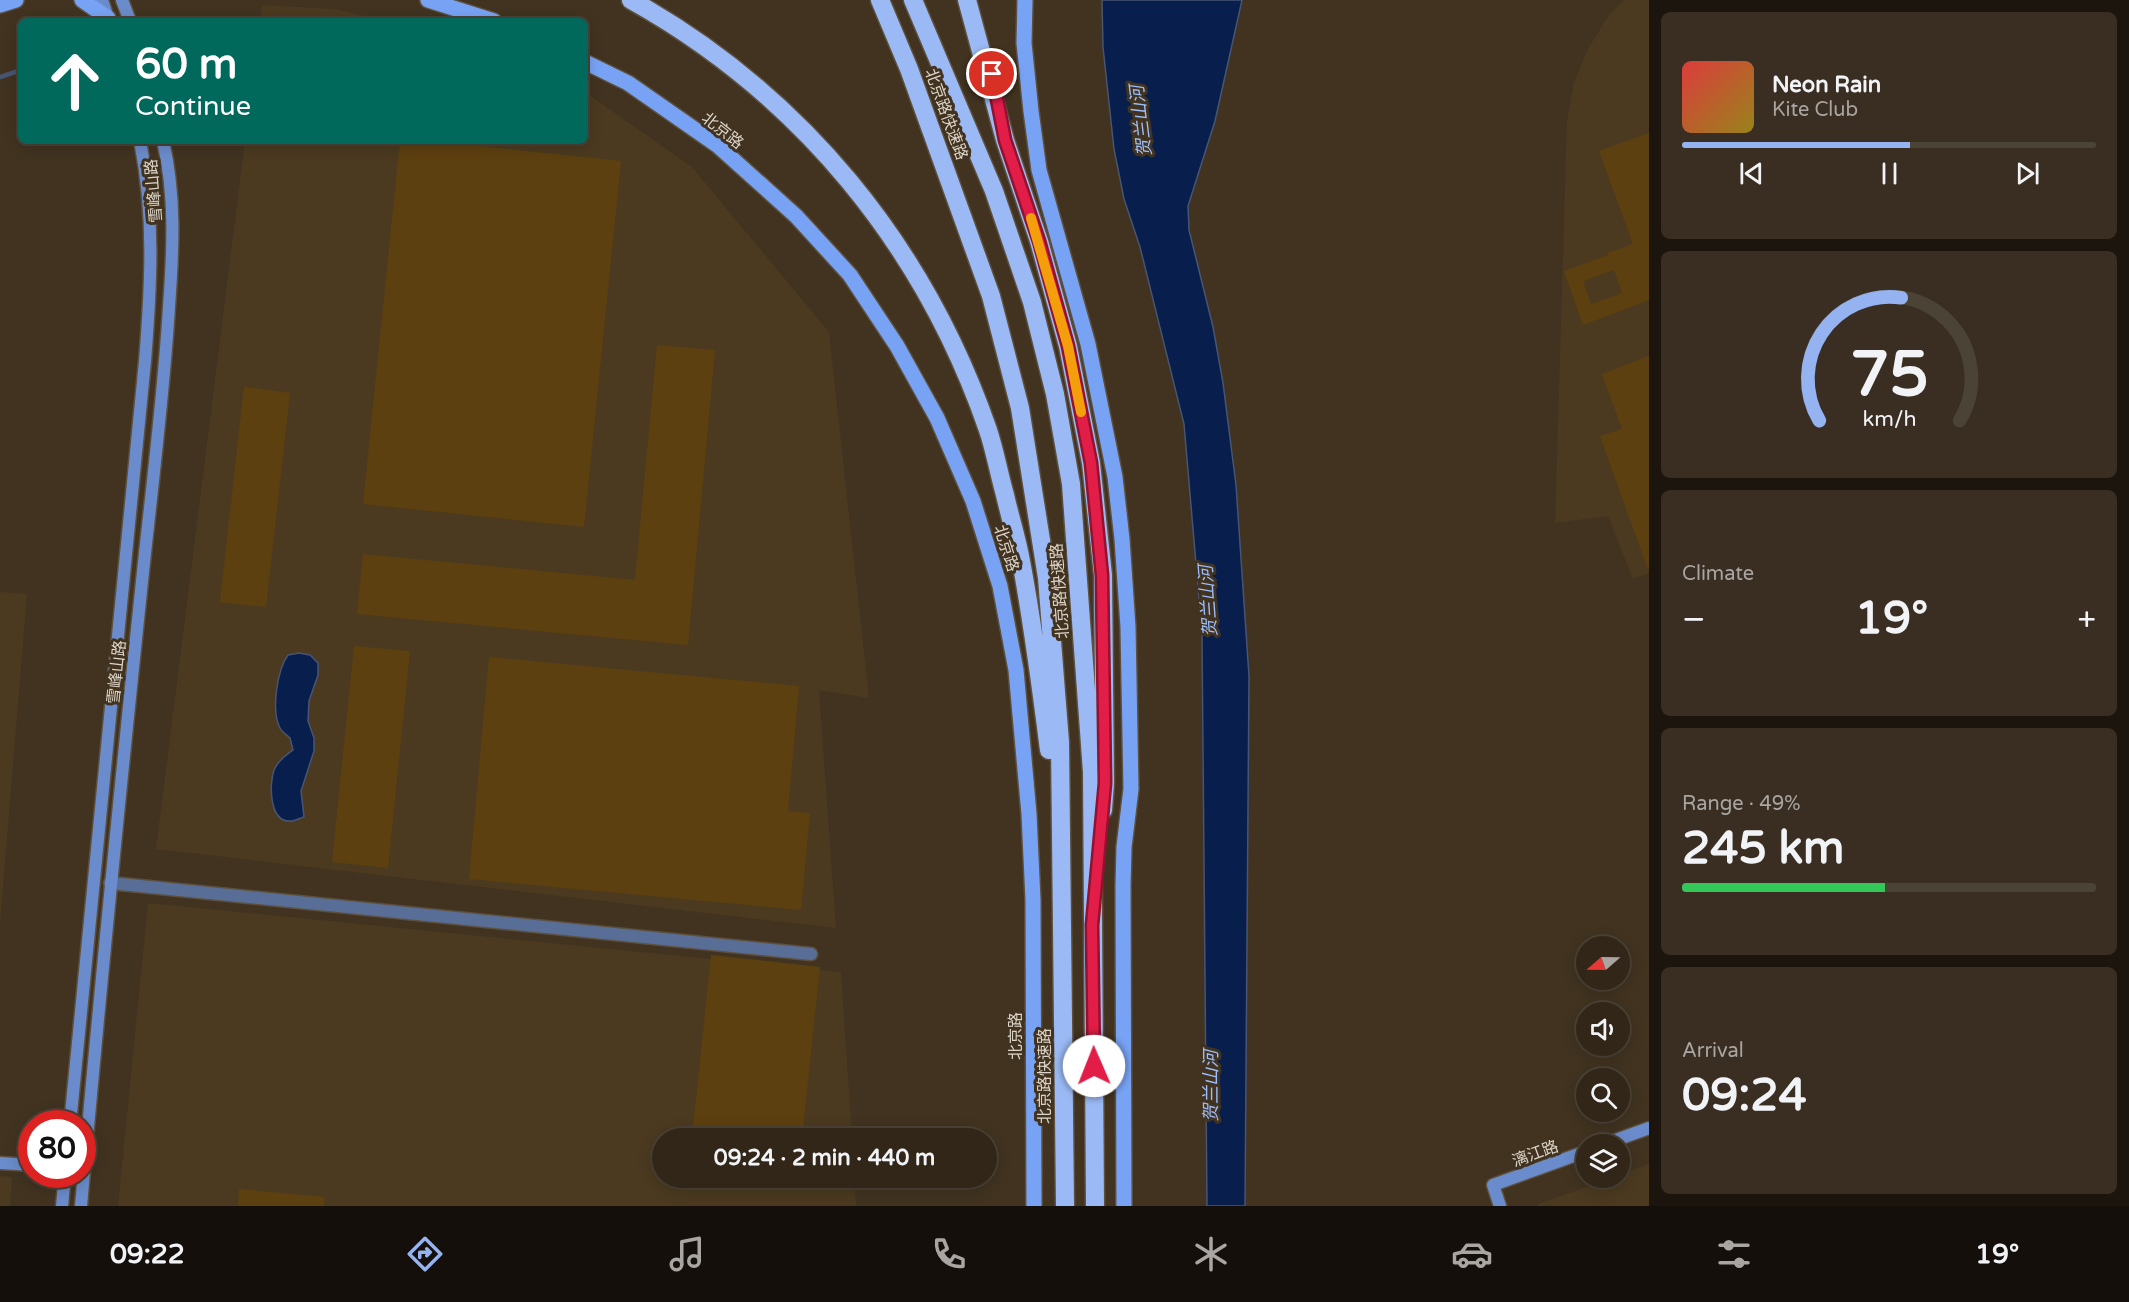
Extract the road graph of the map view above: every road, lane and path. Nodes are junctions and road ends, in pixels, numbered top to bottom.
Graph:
1 (82, 0) edge
2 (102, 0) edge
3 (122, 0) edge
4 (428, 0) edge
5 (631, 0) edge
6 (880, 0) edge
7 (913, 0) edge
8 (967, 0) edge
9 (979, 0) edge
10 (1024, 0) edge
11 (106, 18) edge
12 (108, 18) edge
13 (129, 18) edge
14 (485, 18) edge
15 (588, 63) edge
16 (1005, 140) junction
17 (141, 144) edge
18 (164, 144) edge
19 (1061, 851) junction
20 (110, 883) junction
21 (1092, 925) junction
22 (811, 954) dead end
23 (71, 1110) edge
24 (1649, 1128) edge
25 (1630, 1135) edge
26 (1576, 1155) edge
27 (0, 1163) edge
28 (18, 1164) edge
29 (64, 1188) edge
30 (62, 1206) edge
31 (81, 1206) edge
32 (1034, 1206) edge
33 (1065, 1206) edge
34 (1095, 1206) edge
35 (1124, 1206) edge
36 (1500, 1206) edge

1 - 11 main road
2 - 12 main road
3 - 13 main road
4 - 14 main road
5 - 19 highway
6 - 19 highway, 北京路快速路
7 - 21 highway, 北京路快速路
8 - 16 highway
9 - 16 highway
10 - 35 main road
15 - 32 main road, 北京路
16 - 21 highway
17 - 23 main road, 雪峰山路
18 - 20 main road, 雪峰山路
19 - 33 highway, 北京路快速路
20 - 22 street
20 - 31 main road, 雪峰山路
21 - 34 highway, 北京路快速路
24 - 25 main road
26 - 36 main road, 漓江路
27 - 28 main road
29 - 30 main road

